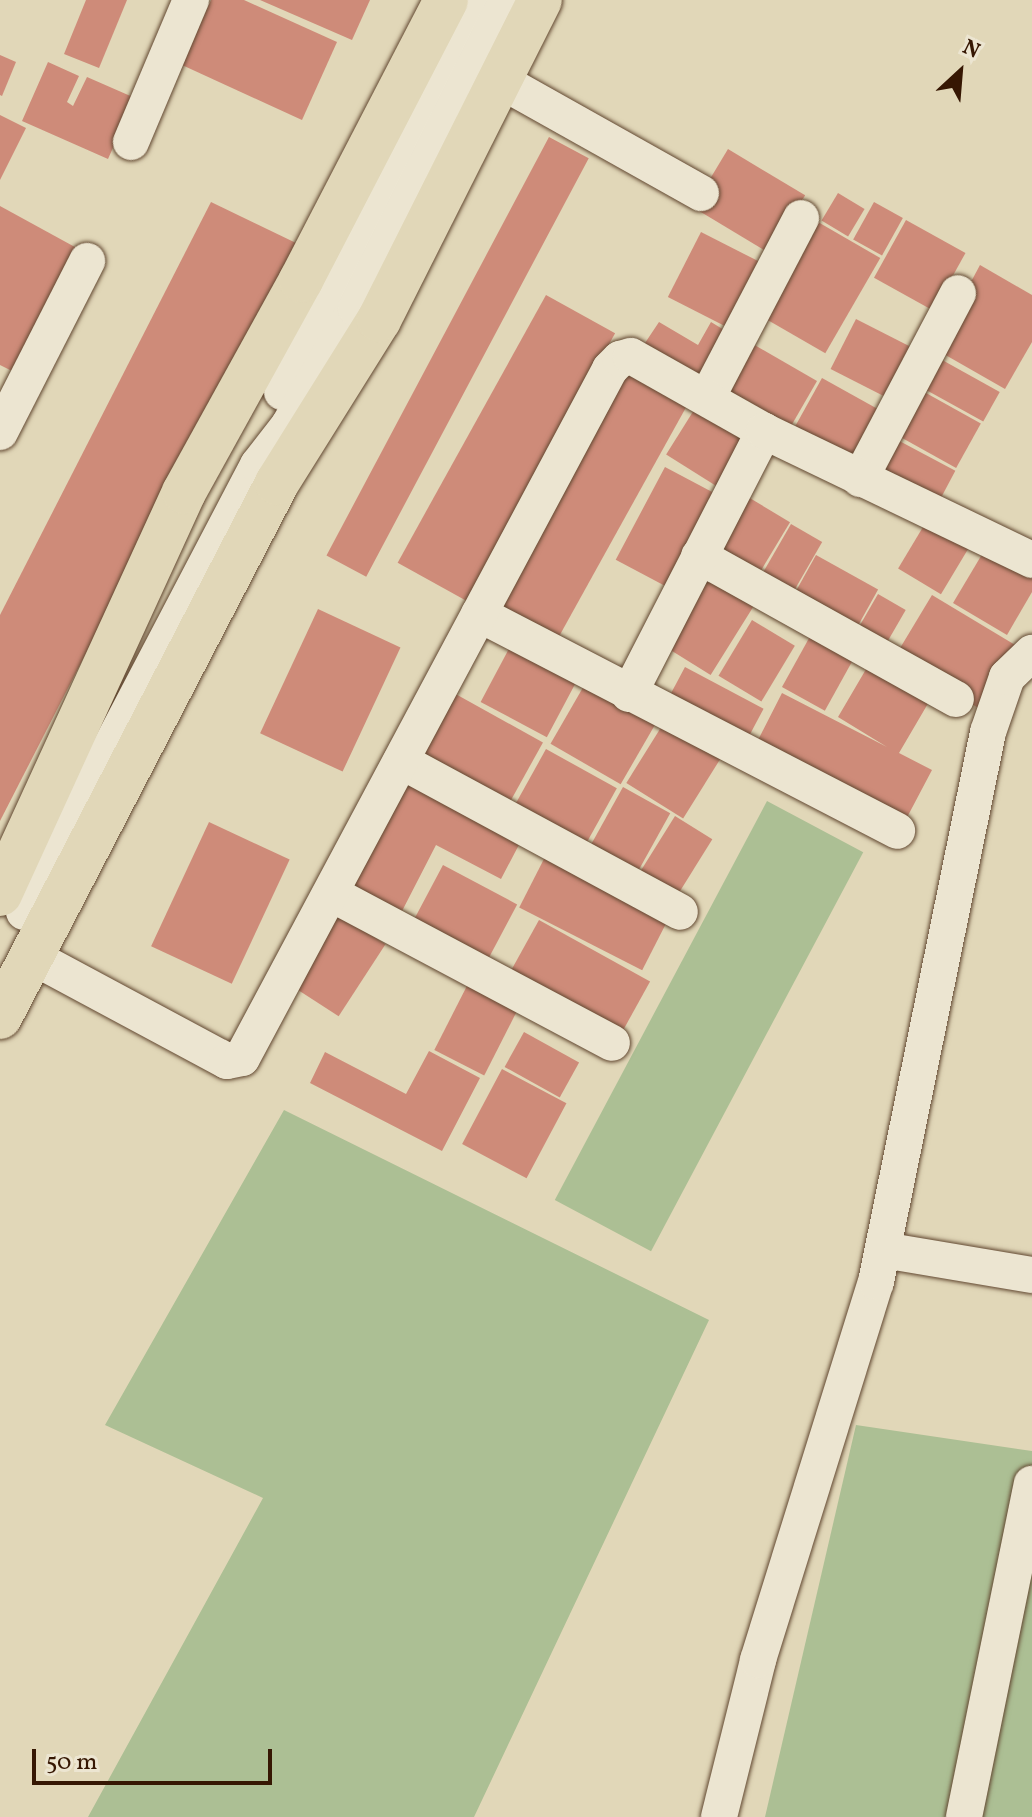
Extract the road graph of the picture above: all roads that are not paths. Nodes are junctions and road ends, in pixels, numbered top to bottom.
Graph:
1 (191, 0) edge
2 (446, 0) edge
3 (479, 0) edge
4 (507, 0) edge
5 (540, 0) edge
6 (503, 82) junction
7 (131, 142) dead end
8 (701, 193) dead end
9 (801, 218) dead end
10 (87, 261) dead end
11 (958, 293) dead end
12 (12, 382) edge
13 (707, 398) junction
14 (764, 431) junction
15 (0, 432) edge
16 (258, 465) junction
17 (860, 479) junction
18 (699, 556) junction
19 (1032, 560) edge
20 (479, 614) junction
21 (1032, 653) edge
22 (629, 694) junction
23 (956, 699) dead end
24 (401, 761) junction
25 (897, 831) dead end
26 (332, 894) junction
27 (680, 912) dead end
28 (21, 918) edge
29 (0, 1017) edge
30 (612, 1043) dead end
31 (883, 1250) junction
32 (1032, 1275) edge
33 (1032, 1484) edge
34 (719, 1817) edge
35 (964, 1817) edge

1 - 7 street
2 - 28 main road
3 - 16 street
4 - 16 street
5 - 6 main road
6 - 8 street
6 - 28 main road
9 - 13 street
10 - 12 street
11 - 17 street
12 - 15 street
13 - 14 street
13 - 20 street
14 - 17 street
14 - 18 street
16 - 28 street
17 - 19 street
18 - 22 street
18 - 23 street
20 - 22 street
20 - 24 street
21 - 31 street
22 - 25 street
24 - 26 street
24 - 27 street
26 - 28 street
26 - 30 street
28 - 29 main road
31 - 32 street
31 - 34 street
33 - 35 street

